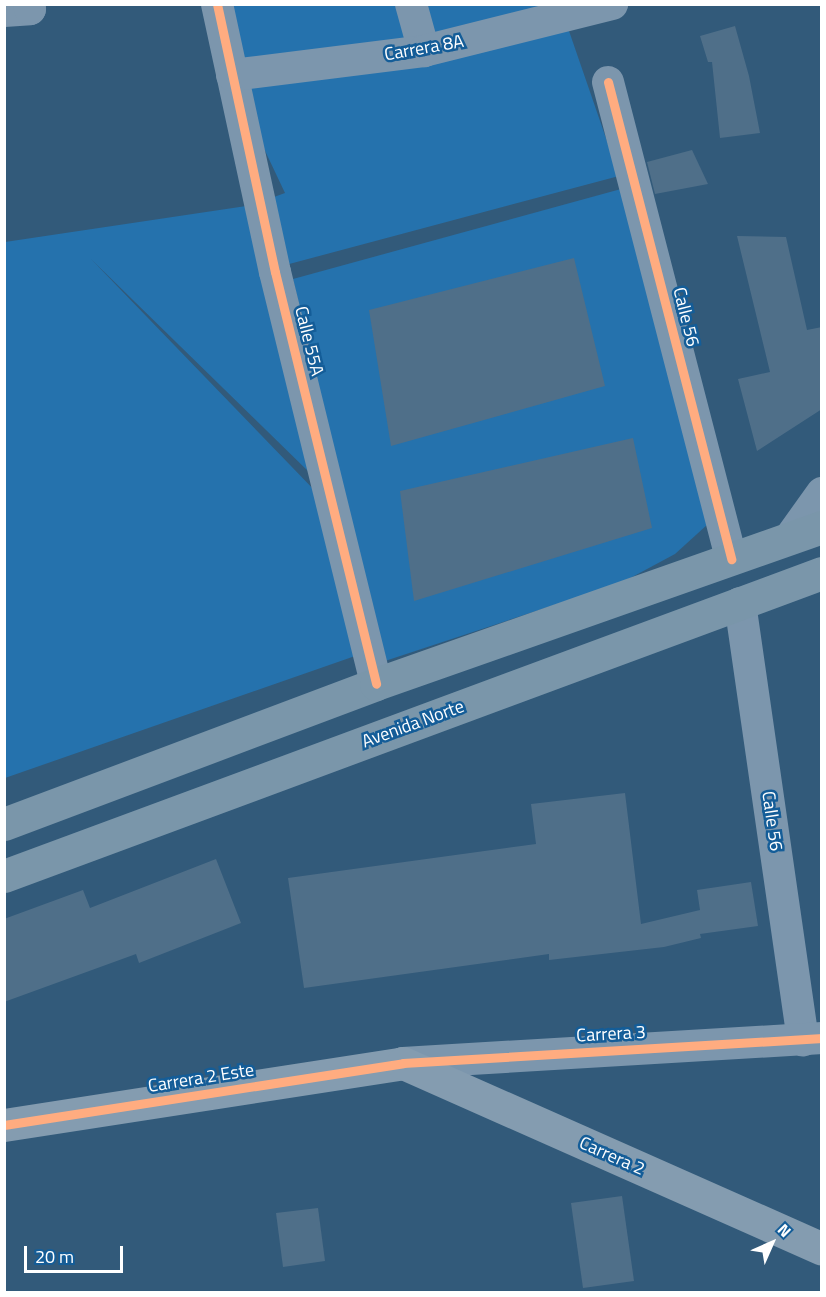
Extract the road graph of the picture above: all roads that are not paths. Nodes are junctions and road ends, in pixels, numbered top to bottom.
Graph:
1 (217, 4) edge
2 (411, 4) edge
3 (612, 4) edge
4 (424, 51) junction
5 (232, 75) junction
6 (608, 82) dead end
7 (822, 493) edge
8 (822, 527) edge
9 (789, 539) junction
10 (731, 560) junction
11 (822, 573) edge
12 (740, 603) junction
13 (376, 684) junction
14 (4, 824) edge
15 (4, 876) edge
16 (812, 1039) edge
17 (403, 1063) junction
18 (4, 1125) edge
19 (822, 1249) edge

1 - 5 street, Calle 55A
2 - 4 street
3 - 4 street, Carrera 8A
4 - 5 street, Carrera 8A
5 - 13 street, Calle 55A
6 - 10 street, Calle 56
7 - 9 street
8 - 9 main road
9 - 10 main road
10 - 13 main road
11 - 12 main road, Avenida Norte
12 - 15 main road, Avenida Norte
12 - 16 street, Calle 56
13 - 14 main road
16 - 17 street, Carrera 3
17 - 18 street, Carrera 2 Este
17 - 19 street, Carrera 2

